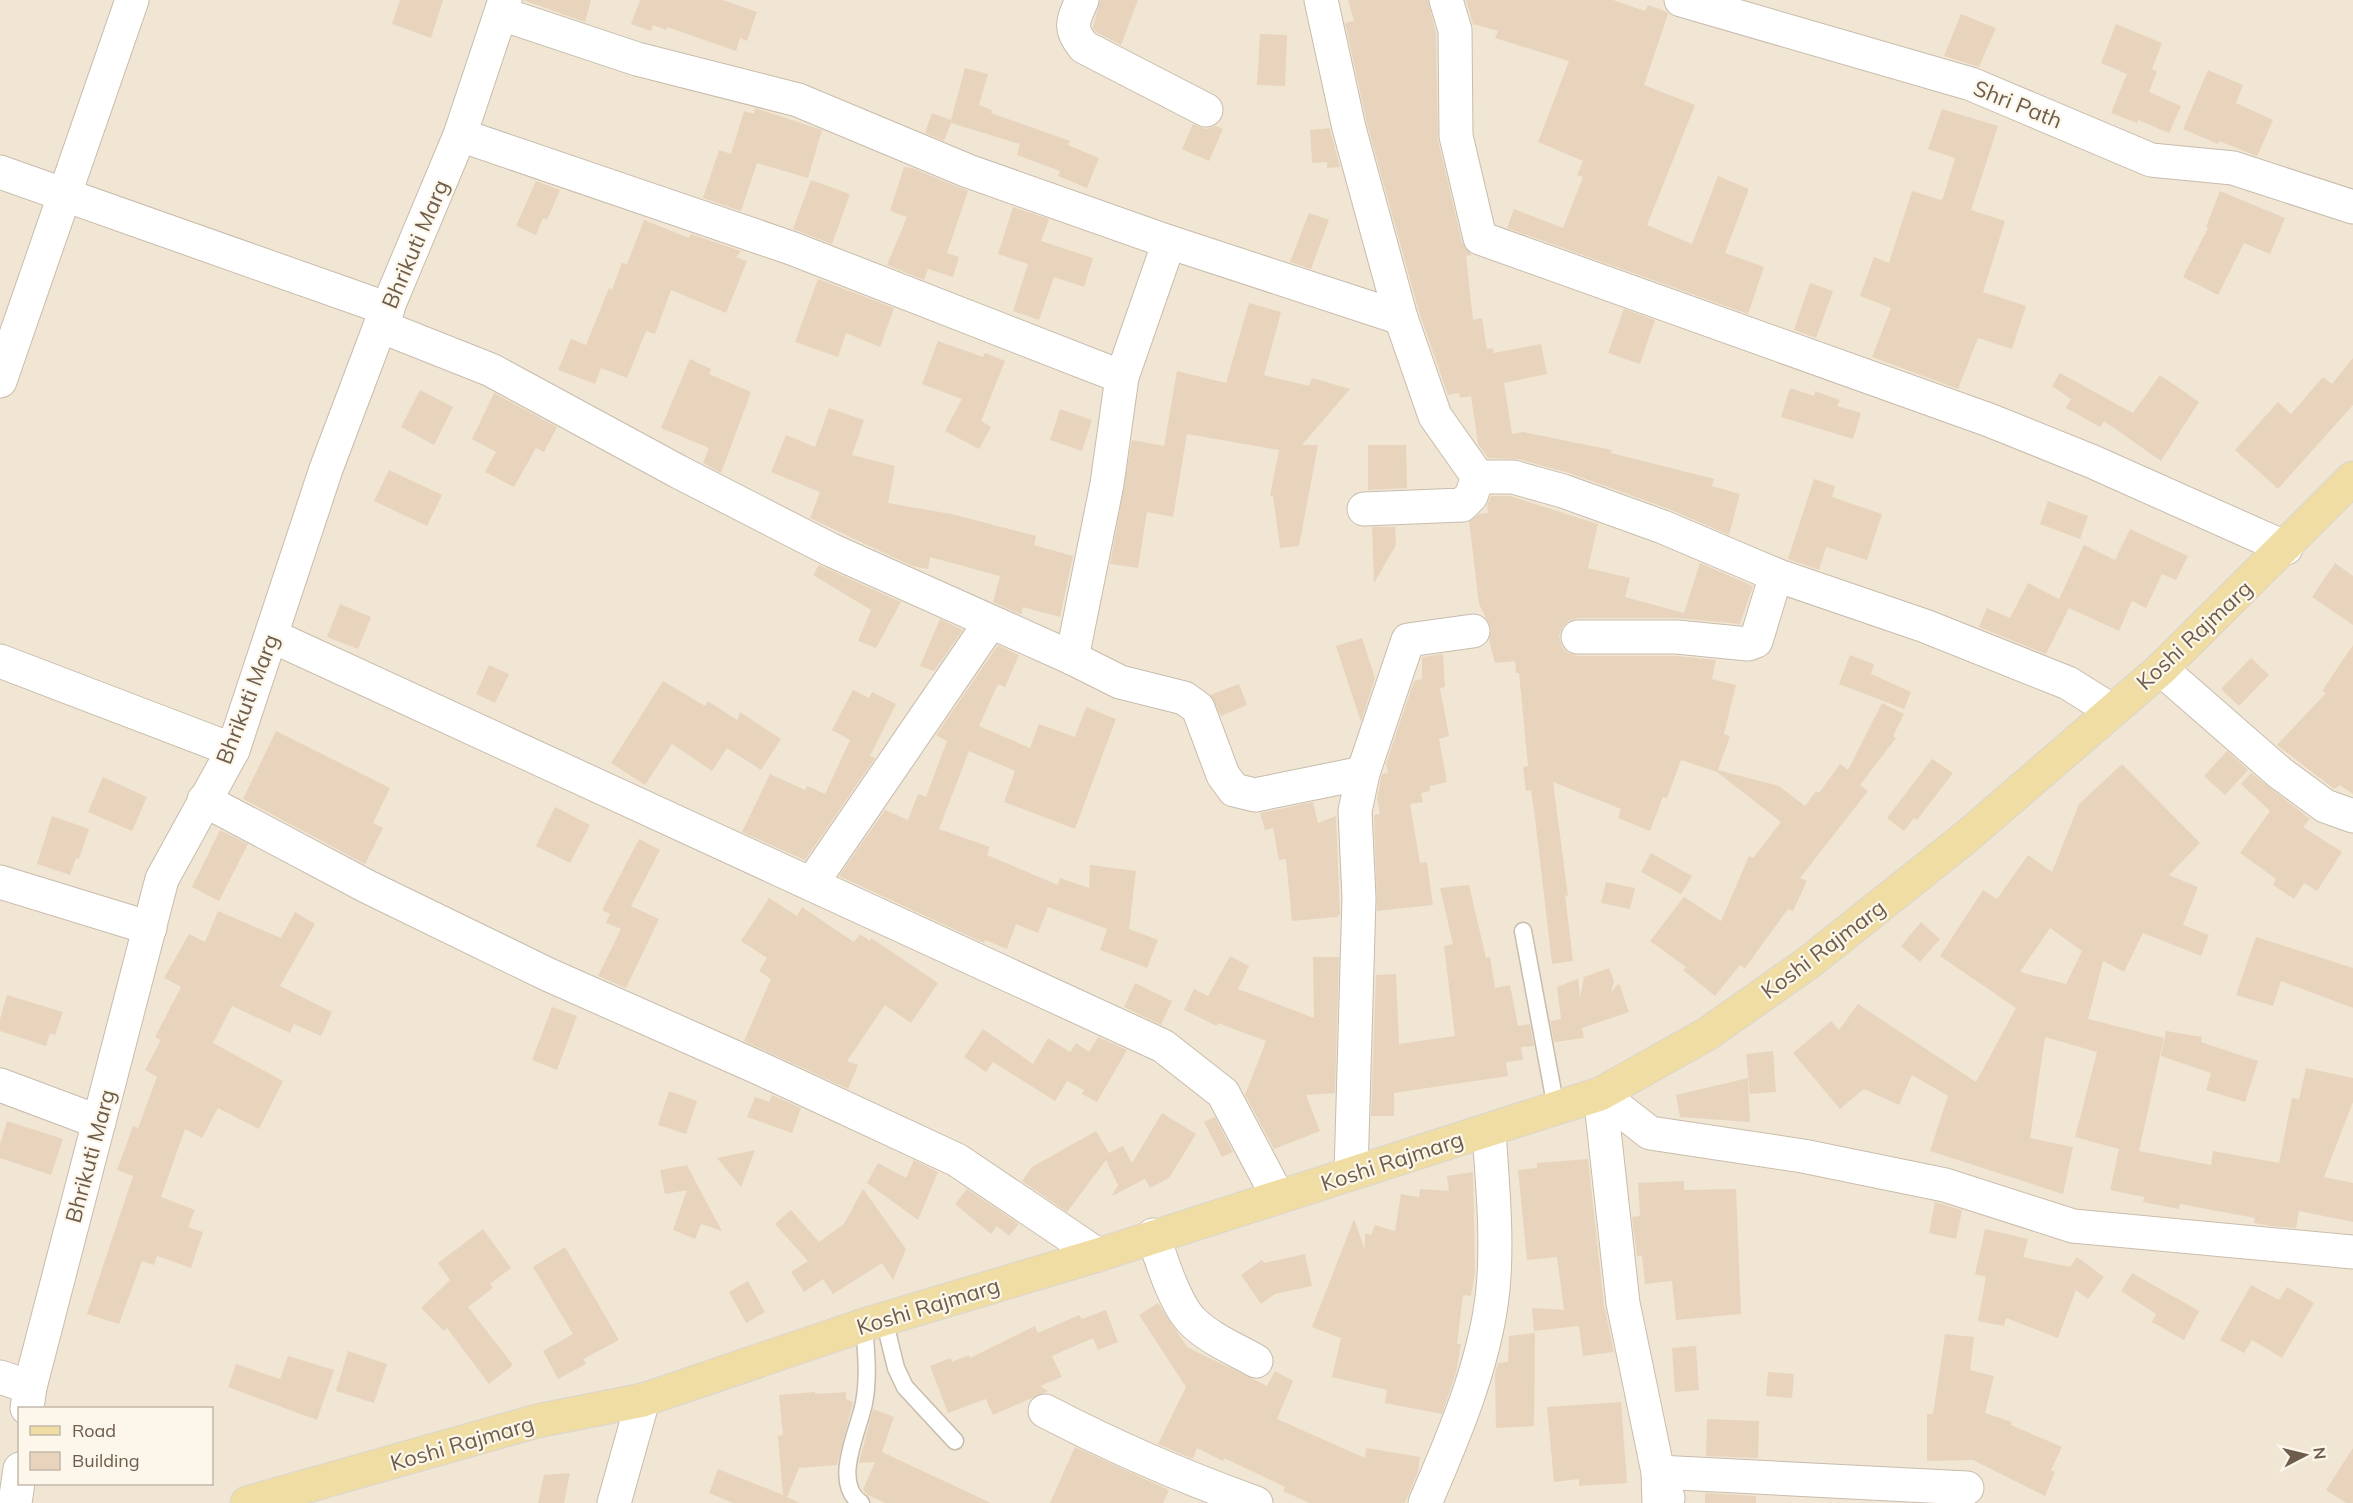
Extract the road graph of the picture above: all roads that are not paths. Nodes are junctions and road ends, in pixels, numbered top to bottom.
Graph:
1 (132, 0) edge
2 (1082, 0) edge
3 (1321, 0) edge
4 (1446, 0) edge
5 (1681, 0) edge
6 (503, 7) edge
7 (1206, 110) dead end
8 (460, 135) junction
9 (0, 172) edge
10 (65, 196) junction
11 (2353, 207) edge
12 (1169, 242) junction
13 (384, 317) junction
14 (1401, 318) junction
15 (1122, 377) junction
16 (0, 381) edge
17 (1478, 477) junction
18 (2353, 478) edge
19 (1364, 509) dead end
20 (2286, 548) junction
21 (1776, 575) junction
22 (990, 623) junction
23 (1473, 631) dead end
24 (272, 636) junction
25 (1578, 637) dead end
26 (1072, 658) junction
27 (0, 661) edge
28 (2162, 669) junction
29 (2111, 710) junction
30 (233, 750) junction
31 (1363, 773) junction
32 (204, 800) junction
33 (2353, 816) edge
34 (0, 882) edge
35 (812, 883) junction
36 (150, 928) junction
37 (1523, 931) dead end
38 (0, 1085) edge
39 (1600, 1094) junction
40 (1556, 1108) junction
41 (99, 1122) junction
42 (1489, 1130) junction
43 (1351, 1173) junction
44 (1278, 1197) junction
45 (1152, 1235) junction
46 (2353, 1252) edge
47 (1098, 1255) junction
48 (874, 1322) junction
49 (1256, 1361) dead end
50 (19, 1391) edge
51 (643, 1400) junction
52 (1045, 1411) dead end
53 (955, 1441) dead end
54 (18, 1483) edge
55 (1658, 1488) edge
56 (1967, 1488) dead end
57 (15, 1503) edge
58 (247, 1503) edge
59 (614, 1503) edge
60 (861, 1503) edge
61 (1256, 1503) edge
62 (1425, 1503) edge
63 (1670, 1503) edge

1 - 10 street
2 - 7 street
3 - 14 street
4 - 20 street
5 - 11 street, Shri Path
6 - 8 street, Bhrikuti Marg
6 - 12 street
8 - 13 street, Bhrikuti Marg
8 - 15 street
9 - 10 street
10 - 13 street
10 - 16 street
12 - 14 street
12 - 15 street
13 - 22 street
13 - 24 street, Bhrikuti Marg
14 - 17 street
15 - 26 street
17 - 19 street
17 - 21 street
18 - 20 main road, Koshi Rajmarg
20 - 28 main road, Koshi Rajmarg
21 - 25 street
21 - 29 street
22 - 26 street
22 - 35 street
23 - 31 street
24 - 30 street, Bhrikuti Marg
24 - 35 street
26 - 31 street
27 - 30 street
28 - 29 main road, Koshi Rajmarg
28 - 33 street
29 - 39 main road, Koshi Rajmarg
30 - 32 street, Bhrikuti Marg
31 - 43 street
32 - 36 street, Bhrikuti Marg
32 - 47 street
34 - 36 street
35 - 44 street
36 - 41 street, Bhrikuti Marg
37 - 40 lane
38 - 41 street
39 - 40 main road, Koshi Rajmarg
39 - 46 street
39 - 55 street
40 - 42 main road, Koshi Rajmarg
41 - 50 street, Bhrikuti Marg
42 - 43 main road, Koshi Rajmarg
42 - 62 street
43 - 44 main road, Koshi Rajmarg
44 - 45 main road, Koshi Rajmarg
45 - 47 main road, Koshi Rajmarg
45 - 49 street
47 - 48 main road, Koshi Rajmarg
48 - 51 main road, Koshi Rajmarg
48 - 53 lane
48 - 60 lane
51 - 58 main road, Koshi Rajmarg
51 - 59 street
52 - 61 street
54 - 57 street
55 - 56 street
55 - 63 street

